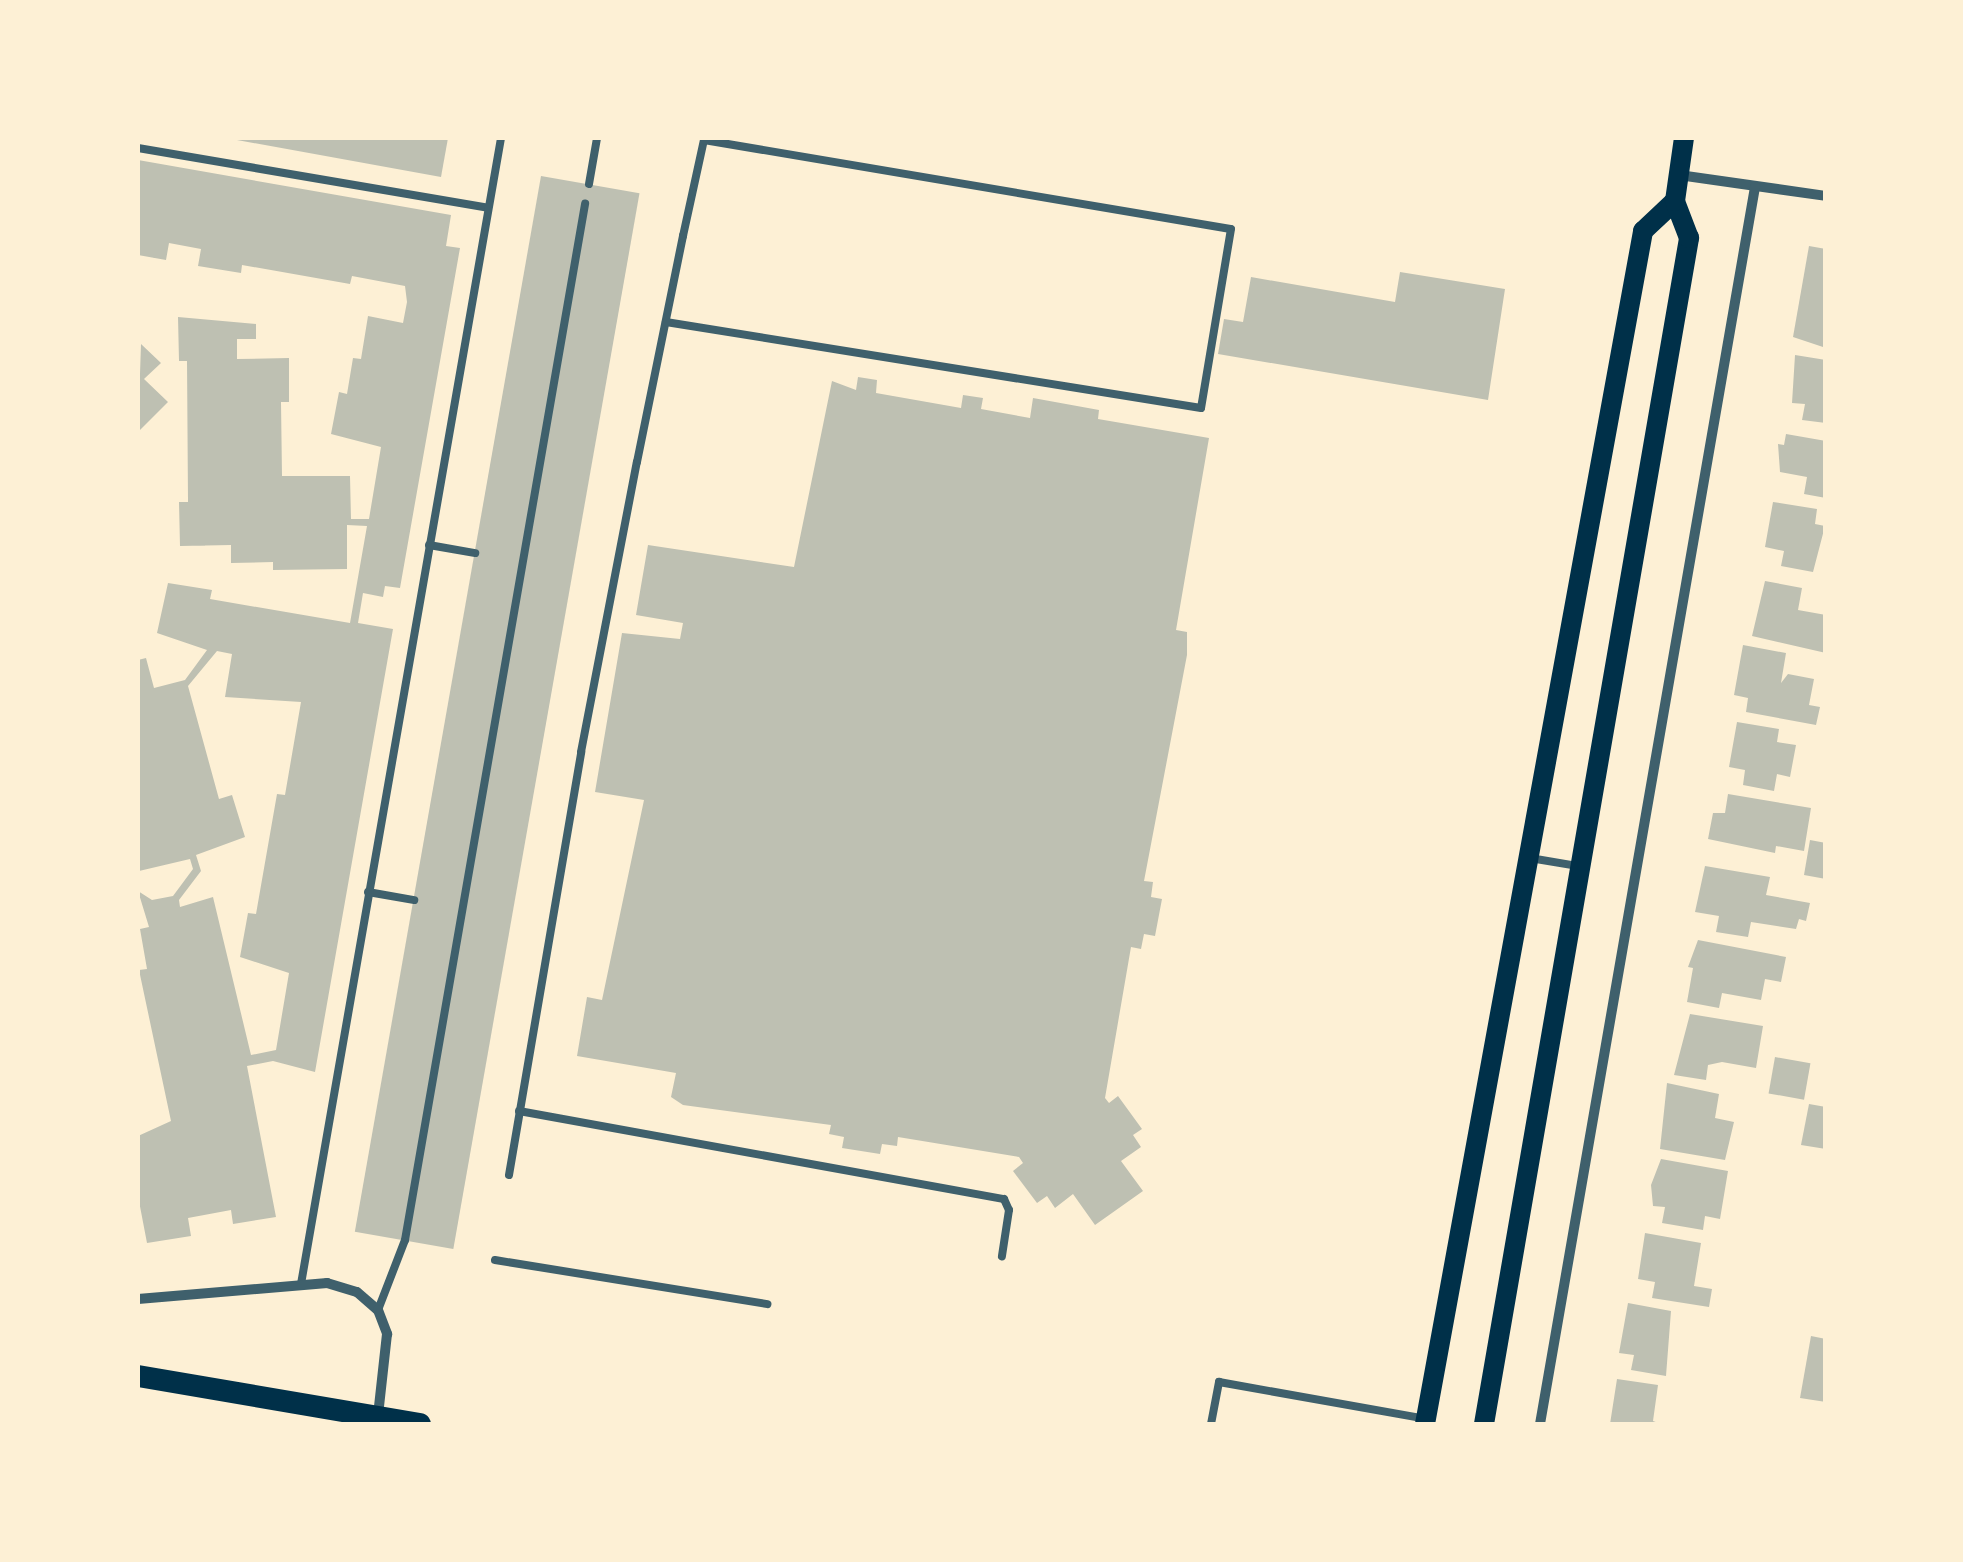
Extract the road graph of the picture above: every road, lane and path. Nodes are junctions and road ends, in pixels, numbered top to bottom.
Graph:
1 (500, 138) edge
2 (596, 138) edge
3 (1684, 138) edge
4 (138, 148) edge
5 (1679, 175) junction
6 (589, 184) dead end
7 (1755, 186) junction
8 (1826, 196) edge
9 (1675, 202) junction
10 (585, 204) dead end
11 (488, 208) junction
12 (666, 322) junction
13 (429, 545) junction
14 (475, 553) dead end
15 (1525, 857) junction
16 (1578, 866) junction
17 (368, 892) junction
18 (414, 900) dead end
19 (519, 1112) junction
20 (508, 1176) dead end
21 (1002, 1256) dead end
22 (496, 1260) dead end
23 (301, 1284) junction
24 (138, 1298) edge
25 (767, 1304) dead end
26 (378, 1310) junction
27 (138, 1376) edge
28 (378, 1417) junction
29 (1426, 1421) edge
30 (420, 1424) edge
31 (1211, 1424) edge
32 (1484, 1424) edge
33 (1540, 1424) edge

1 - 11 lane
2 - 6 lane
3 - 5 main road
4 - 11 lane
5 - 7 street
5 - 9 main road
7 - 8 street
7 - 33 street
9 - 15 main road
9 - 16 main road
10 - 26 lane
11 - 13 lane
12 - 12 lane
12 - 19 lane
13 - 14 lane
13 - 17 lane
15 - 16 lane
15 - 29 main road
16 - 32 main road
17 - 18 lane
17 - 23 lane
19 - 20 lane
19 - 21 lane
22 - 25 lane
23 - 24 street
23 - 26 street
26 - 28 street
27 - 28 main road
28 - 30 main road
29 - 31 lane

